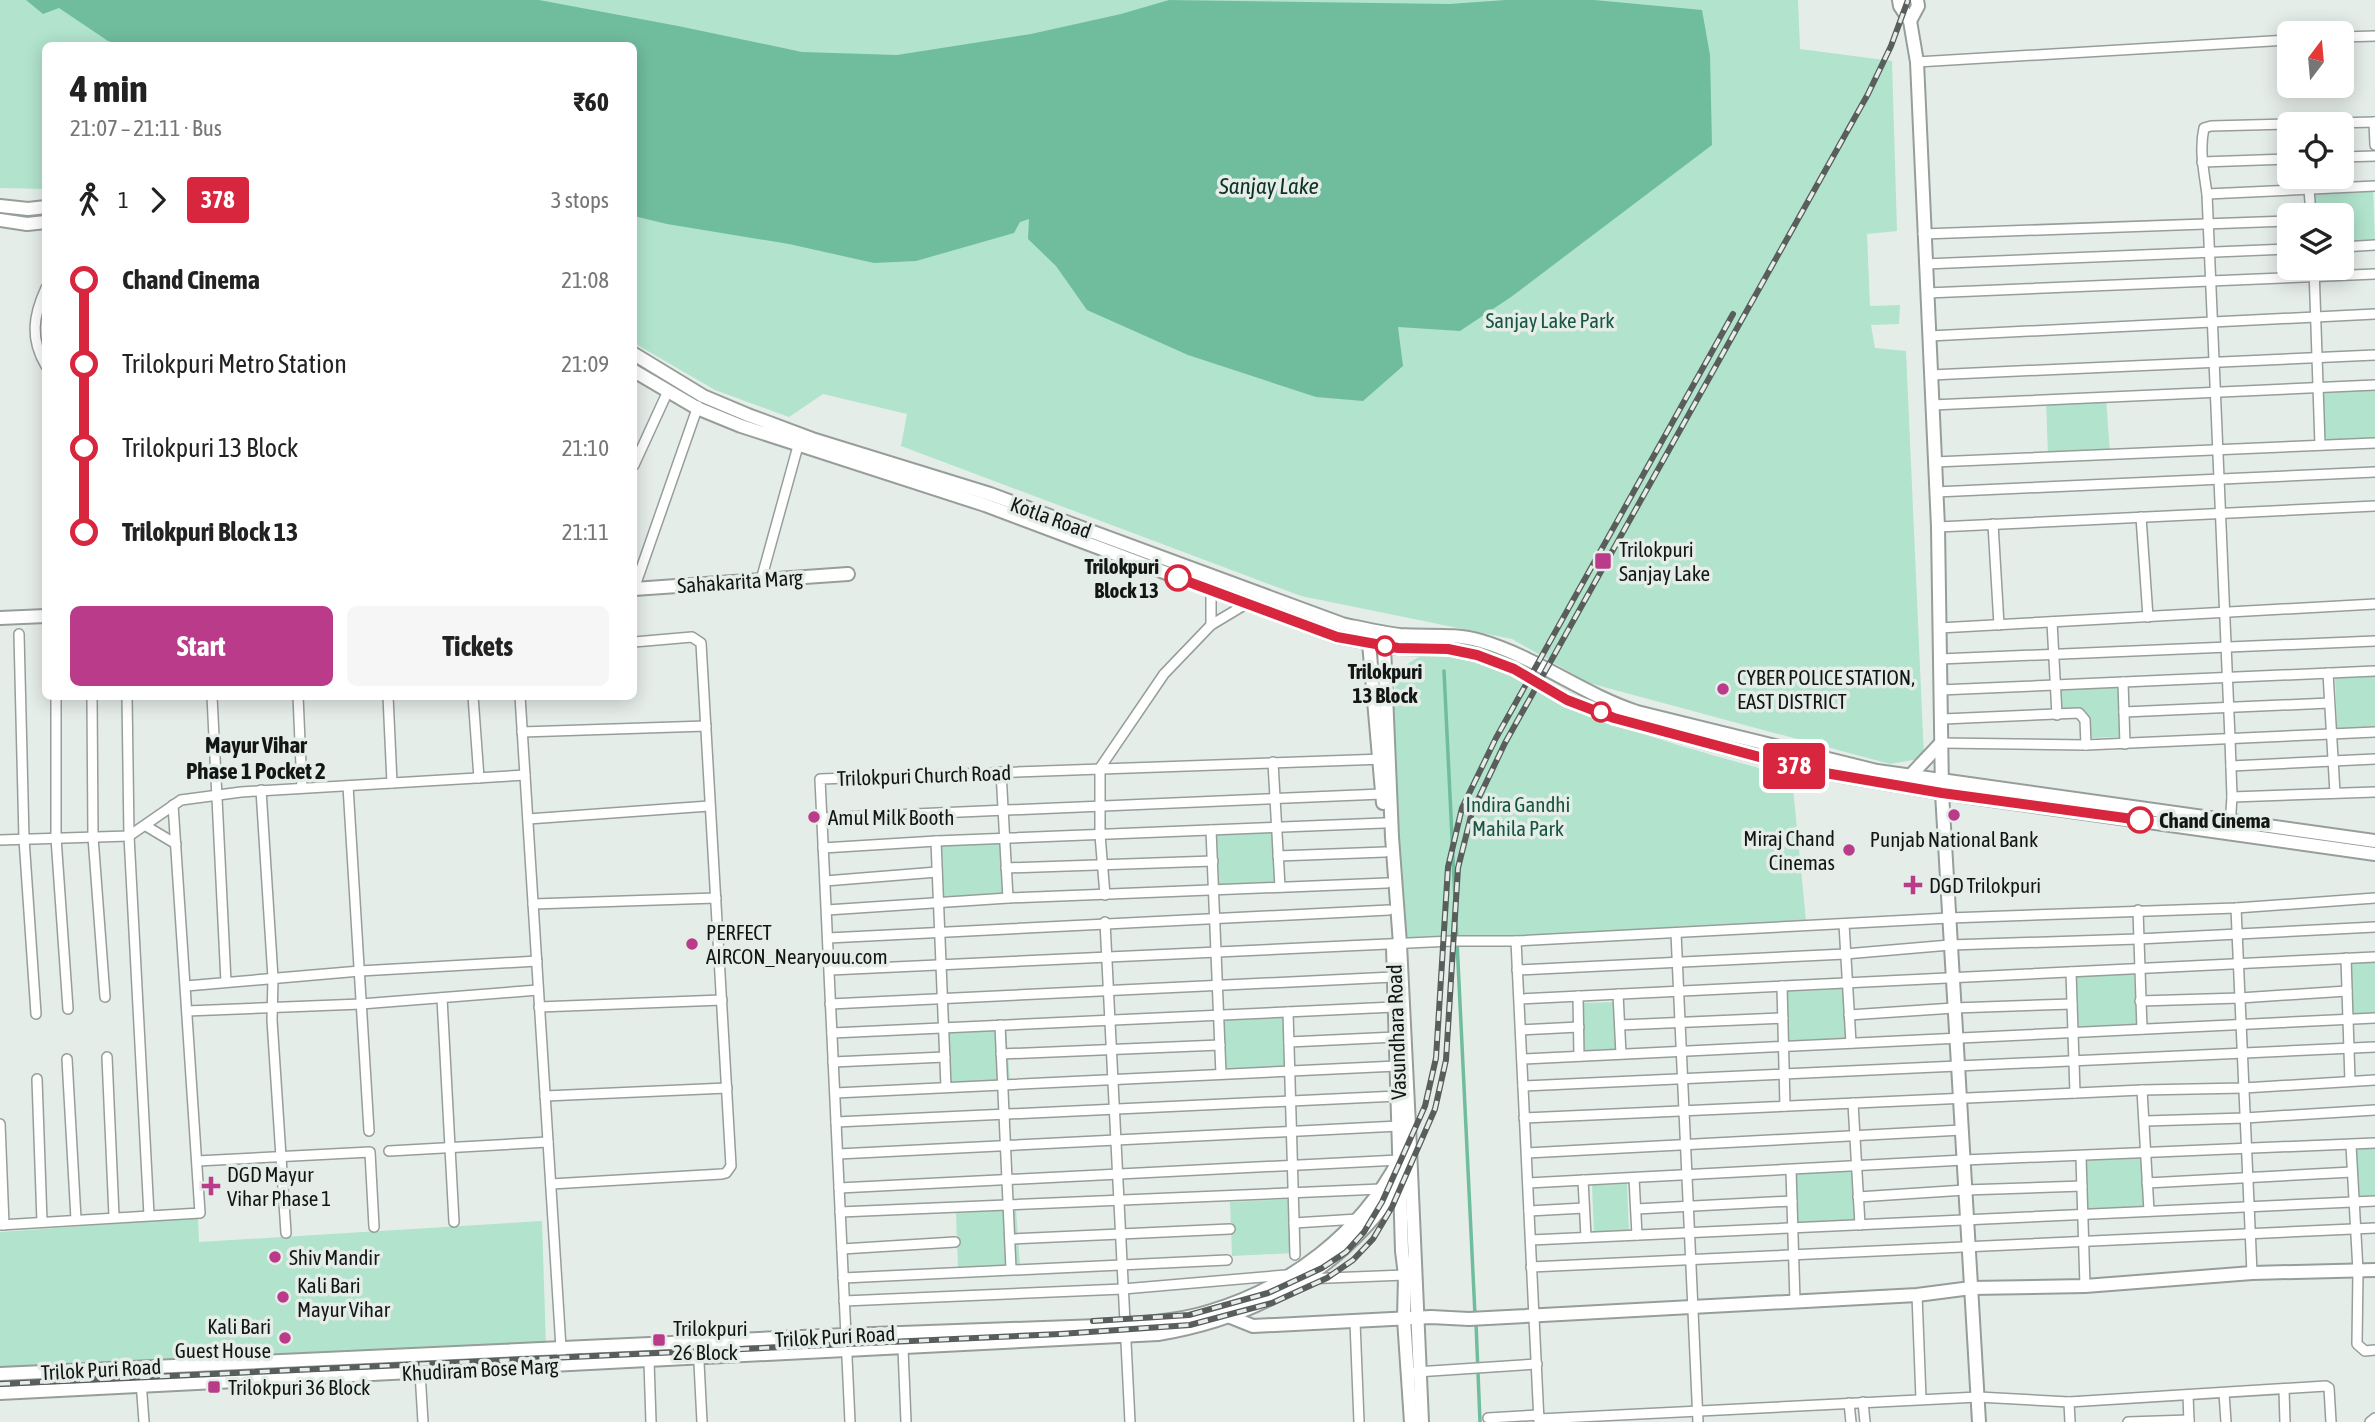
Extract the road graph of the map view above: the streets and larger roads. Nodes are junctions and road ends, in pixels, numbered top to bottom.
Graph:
1 (1899, 0) edge
2 (1917, 0) edge
3 (1910, 21) junction
4 (2375, 36) edge
5 (2354, 37) edge
6 (2277, 41) edge
7 (1917, 62) junction
8 (2374, 122) edge
9 (2375, 145) edge
10 (2375, 156) edge
11 (2354, 157) edge
12 (2277, 159) edge
13 (2202, 162) junction
14 (2375, 186) edge
15 (2309, 190) junction
16 (2207, 194) junction
17 (2310, 203) edge
18 (0, 206) edge
19 (42, 207) edge
20 (0, 220) edge
21 (2277, 221) edge
22 (42, 222) edge
23 (2208, 224) junction
24 (1923, 234) junction
25 (2375, 245) edge
26 (2354, 246) edge
27 (2277, 249) edge
28 (2210, 252) junction
29 (1925, 264) junction
30 (2354, 273) edge
31 (2375, 274) edge
32 (2277, 275) edge
33 (2314, 280) edge
34 (2211, 281) junction
35 (1927, 293) junction
36 (42, 299) edge
37 (2375, 314) edge
38 (2316, 317) junction
39 (34, 321) junction
40 (2212, 322) junction
41 (42, 323) edge
42 (1928, 336) junction
43 (2375, 355) edge
44 (637, 356) edge
45 (2318, 357) junction
46 (42, 360) edge
47 (2214, 362) junction
48 (637, 373) edge
49 (1931, 375) junction
50 (2375, 385) edge
51 (2318, 388) junction
52 (668, 391) junction
53 (2215, 393) junction
54 (700, 402) junction
55 (1932, 405) junction
56 (2375, 443) edge
57 (2320, 445) junction
58 (798, 446) junction
59 (2218, 450) junction
60 (637, 458) edge
61 (1935, 462) junction
62 (2375, 472) edge
63 (2219, 480) junction
64 (1936, 492) junction
65 (2375, 506) edge
66 (2220, 514) junction
67 (2141, 517) junction
68 (1993, 524) junction
69 (1938, 527) junction
70 (848, 574) dead end
71 (637, 580) edge
72 (761, 580) junction
73 (637, 589) edge
74 (1211, 590) junction
75 (1246, 604) junction
76 (2375, 604) edge
77 (2225, 613) junction
78 (42, 616) edge
79 (2148, 617) junction
80 (0, 618) edge
81 (2052, 622) junction
82 (1211, 625) junction
83 (1999, 625) junction
84 (1938, 628) junction
85 (1377, 631) junction
86 (19, 634) dead end
87 (2375, 641) edge
88 (637, 642) edge
89 (1369, 643) junction
90 (1384, 646) junction
91 (2226, 647) junction
92 (2054, 655) junction
93 (1940, 659) junction
94 (2375, 671) edge
95 (2328, 673) junction
96 (2227, 678) junction
97 (2123, 682) junction
98 (2055, 685) junction
99 (1940, 690) junction
100 (56, 700) edge
101 (92, 700) edge
102 (127, 700) edge
103 (212, 700) edge
104 (298, 700) edge
105 (388, 700) edge
106 (473, 700) edge
107 (520, 700) edge
108 (2329, 703) junction
109 (2228, 707) junction
110 (2124, 712) junction
111 (2057, 715) junction
112 (1943, 719) junction
113 (706, 726) junction
114 (522, 732) junction
115 (2375, 732) edge
116 (2331, 734) junction
117 (2230, 738) junction
118 (1941, 743) junction
119 (2125, 744) junction
120 (2086, 746) junction
121 (1383, 759) junction
122 (2375, 759) edge
123 (2333, 761) junction
124 (1273, 762) junction
125 (2231, 766) junction
126 (1100, 768) junction
127 (1001, 772) junction
128 (525, 775) junction
129 (1910, 776) junction
130 (479, 778) junction
131 (392, 783) junction
132 (348, 786) junction
133 (1942, 787) junction
134 (302, 788) junction
135 (261, 790) junction
136 (2375, 792) edge
137 (2335, 793) junction
138 (1382, 794) junction
139 (219, 795) junction
140 (2232, 797) junction
141 (1275, 798) junction
142 (173, 805) junction
143 (709, 806) junction
144 (1100, 806) junction
145 (1003, 810) junction
146 (822, 818) junction
147 (527, 819) junction
148 (1384, 823) junction
149 (146, 826) junction
150 (1276, 827) junction
151 (2230, 828) junction
152 (1211, 830) junction
153 (1100, 835) junction
154 (129, 836) junction
155 (93, 837) junction
156 (56, 838) junction
157 (24, 839) junction
158 (1004, 839) junction
159 (0, 840) edge
160 (936, 841) junction
161 (2375, 841) edge
162 (176, 844) junction
163 (823, 848) junction
164 (1385, 852) junction
165 (2375, 854) edge
166 (1278, 856) junction
167 (1213, 861) junction
168 (1103, 864) junction
169 (1006, 868) junction
170 (937, 872) junction
171 (825, 881) junction
172 (1387, 883) junction
173 (1280, 887) junction
174 (1214, 890) junction
175 (1105, 895) junction
176 (716, 898) junction
177 (1008, 898) junction
178 (2375, 898) edge
179 (939, 902) junction
180 (533, 904) junction
181 (2236, 908) junction
182 (827, 910) junction
183 (1389, 910) junction
184 (2138, 910) junction
185 (1215, 917) junction
186 (1949, 918) junction
187 (1105, 922) junction
188 (1844, 925) junction
189 (2375, 928) edge
190 (940, 931) junction
191 (1676, 933) junction
192 (2237, 933) junction
193 (828, 938) junction
194 (2138, 939) junction
195 (1517, 941) junction
196 (1397, 944) junction
197 (1950, 945) junction
198 (1217, 952) junction
199 (1845, 954) junction
200 (2375, 957) edge
201 (1107, 958) junction
202 (2346, 958) junction
203 (537, 961) junction
204 (1676, 962) junction
205 (2239, 963) junction
206 (942, 965) junction
207 (2140, 969) junction
208 (830, 970) junction
209 (1517, 970) junction
210 (360, 971) junction
211 (2071, 972) junction
212 (1393, 977) junction
213 (1953, 977) junction
214 (272, 978) junction
215 (226, 982) junction
216 (1847, 983) junction
217 (1217, 985) junction
218 (186, 986) junction
219 (1782, 986) junction
220 (538, 990) junction
221 (1109, 990) junction
222 (1679, 991) junction
223 (2347, 991) junction
224 (1618, 994) junction
225 (1578, 996) junction
226 (104, 997) dead end
227 (442, 998) junction
228 (942, 998) junction
229 (2240, 998) junction
230 (1520, 999) junction
231 (722, 1000) junction
232 (2140, 1001) junction
233 (361, 1004) junction
234 (830, 1004) junction
235 (2072, 1004) junction
236 (272, 1007) junction
237 (539, 1007) junction
238 (1394, 1007) junction
239 (1955, 1008) junction
240 (68, 1009) dead end
241 (187, 1011) junction
242 (1288, 1012) junction
243 (36, 1014) dead end
244 (1849, 1014) junction
245 (1219, 1015) junction
246 (1783, 1018) junction
247 (2375, 1018) edge
248 (2348, 1019) junction
249 (1111, 1021) junction
250 (1680, 1022) junction
251 (2241, 1024) junction
252 (1000, 1025) junction
253 (1619, 1025) junction
254 (1579, 1027) junction
255 (943, 1029) junction
256 (2142, 1029) junction
257 (1521, 1030) junction
258 (832, 1033) junction
259 (2073, 1033) junction
260 (1396, 1037) junction
261 (1956, 1039) junction
262 (1289, 1042) junction
263 (1850, 1043) junction
264 (1220, 1045) junction
265 (1784, 1046) junction
266 (2375, 1046) edge
267 (2349, 1048) junction
268 (1112, 1049) junction
269 (1681, 1051) junction
270 (1621, 1054) junction
271 (2242, 1054) junction
272 (1002, 1055) junction
273 (1579, 1056) junction
274 (107, 1057) dead end
275 (944, 1057) junction
276 (67, 1059) dead end
277 (1522, 1059) junction
278 (2074, 1061) junction
279 (833, 1062) junction
280 (1397, 1066) junction
281 (1958, 1066) junction
282 (1290, 1071) junction
283 (1221, 1074) junction
284 (1785, 1074) junction
285 (37, 1079) dead end
286 (1114, 1079) junction
287 (1682, 1079) junction
288 (2375, 1080) edge
289 (2350, 1081) junction
290 (1003, 1084) junction
291 (1523, 1086) junction
292 (727, 1087) junction
293 (946, 1087) junction
294 (2244, 1088) junction
295 (2142, 1090) junction
296 (835, 1093) junction
297 (2075, 1093) junction
298 (545, 1096) junction
299 (1398, 1096) junction
300 (1959, 1098) junction
301 (1290, 1101) junction
302 (1853, 1103) junction
303 (1785, 1106) junction
304 (1116, 1109) junction
305 (2375, 1110) edge
306 (1683, 1111) junction
307 (1004, 1114) junction
308 (1524, 1118) junction
309 (2245, 1118) junction
310 (2145, 1121) junction
311 (836, 1122) junction
312 (0, 1124) edge
313 (1399, 1126) junction
314 (1962, 1130) junction
315 (369, 1131) dead end
316 (1292, 1133) junction
317 (1855, 1136) junction
318 (1116, 1140) junction
319 (548, 1142) junction
320 (2375, 1143) edge
321 (2351, 1144) junction
322 (1006, 1145) junction
323 (1685, 1145) junction
324 (2247, 1148) junction
325 (449, 1149) junction
326 (389, 1151) dead end
327 (1527, 1153) junction
328 (838, 1154) junction
329 (2146, 1154) junction
330 (282, 1157) junction
331 (2081, 1157) junction
332 (1399, 1160) junction
333 (1964, 1160) junction
334 (197, 1161) junction
335 (1292, 1165) junction
336 (1857, 1167) junction
337 (1791, 1170) junction
338 (2352, 1172) junction
339 (1118, 1174) junction
340 (1686, 1175) junction
341 (2248, 1176) junction
342 (1634, 1178) junction
343 (1007, 1179) junction
344 (1583, 1180) junction
345 (1528, 1183) junction
346 (2147, 1183) junction
347 (551, 1184) junction
348 (1395, 1184) junction
349 (2082, 1186) junction
350 (839, 1188) junction
351 (1965, 1190) junction
352 (1293, 1193) junction
353 (1858, 1197) junction
354 (1119, 1201) junction
355 (1792, 1201) junction
356 (2375, 1201) edge
357 (2353, 1202) junction
358 (1009, 1205) junction
359 (1688, 1206) junction
360 (1584, 1208) junction
361 (2249, 1208) junction
362 (1636, 1209) junction
363 (1529, 1211) junction
364 (2149, 1211) junction
365 (840, 1212) junction
366 (2083, 1214) junction
367 (149, 1215) junction
368 (114, 1216) junction
369 (76, 1219) junction
370 (1358, 1219) junction
371 (1967, 1220) junction
372 (42, 1222) junction
373 (454, 1222) dead end
374 (1294, 1223) junction
375 (2, 1225) edge
376 (1860, 1225) junction
377 (374, 1227) dead end
378 (1793, 1228) junction
379 (2354, 1228) junction
380 (2375, 1228) edge
381 (1230, 1229) dead end
382 (286, 1233) dead end
383 (1121, 1233) junction
384 (1689, 1233) junction
385 (2249, 1233) junction
386 (1637, 1235) junction
387 (1586, 1237) junction
388 (1010, 1239) junction
389 (1531, 1240) junction
390 (2084, 1241) junction
391 (954, 1242) dead end
392 (1967, 1247) junction
393 (842, 1249) junction
394 (1295, 1255) dead end
395 (1792, 1255) junction
396 (1227, 1260) dead end
397 (1689, 1260) junction
398 (1122, 1265) junction
399 (1531, 1267) junction
400 (1012, 1269) junction
401 (2375, 1270) edge
402 (2358, 1271) junction
403 (2252, 1273) junction
404 (1405, 1275) junction
405 (1298, 1277) junction
406 (843, 1278) junction
407 (2085, 1286) junction
408 (1971, 1288) junction
409 (1123, 1289) junction
410 (1917, 1295) junction
411 (844, 1301) junction
412 (1795, 1301) junction
413 (1692, 1307) junction
414 (1225, 1313) junction
415 (1535, 1315) junction
416 (1418, 1318) junction
417 (1404, 1319) junction
418 (1355, 1322) junction
419 (1126, 1331) junction
420 (846, 1335) junction
421 (698, 1343) junction
422 (960, 1345) joint
423 (903, 1348) junction
424 (561, 1349) junction
425 (847, 1350) junction
426 (2375, 1350) edge
427 (698, 1358) junction
428 (649, 1360) junction
429 (562, 1364) junction
430 (1537, 1364) junction
431 (139, 1367) junction
432 (1414, 1372) junction
433 (420, 1373) junction
434 (0, 1374) edge
435 (142, 1385) junction
436 (2284, 1390) junction
437 (0, 1393) edge
438 (2224, 1393) junction
439 (2188, 1395) junction
440 (1978, 1397) junction
441 (1922, 1399) junction
442 (1863, 1402) junction
443 (2069, 1402) junction
444 (1849, 1403) junction
445 (1697, 1411) junction
446 (1489, 1418) dead end
447 (2375, 1418) edge
448 (1539, 1419) edge
449 (2189, 1421) edge
450 (144, 1422) edge
451 (423, 1422) edge
452 (651, 1422) edge
453 (702, 1422) edge
454 (850, 1422) edge
455 (906, 1422) edge
456 (1129, 1422) edge
457 (1359, 1422) edge
458 (1411, 1422) edge
459 (1422, 1422) edge
460 (1698, 1422) edge
461 (1851, 1422) edge
462 (1865, 1422) edge
463 (1979, 1422) edge
464 (2070, 1422) edge
465 (2128, 1422) edge
466 (2226, 1422) edge
467 (2285, 1422) edge
468 (2331, 1422) edge
469 (2371, 1422) edge

1 - 3 street
2 - 3 street
3 - 7 street
4 - 5 street
6 - 7 street
7 - 24 street
8 - 9 street
8 - 13 street
10 - 11 street
12 - 13 street
13 - 16 street
14 - 15 street
15 - 16 street
15 - 17 street
16 - 23 street
18 - 19 street
20 - 22 street
21 - 23 street
23 - 24 street
23 - 28 street
24 - 29 street
25 - 26 street
27 - 28 street
28 - 29 street
28 - 34 street
29 - 35 street
30 - 31 street
32 - 34 street
33 - 38 street
34 - 35 street
34 - 40 street
35 - 42 street
36 - 39 street
37 - 38 street
38 - 40 street
38 - 45 street
39 - 41 street
39 - 46 street
40 - 42 street
40 - 47 street
42 - 49 street
43 - 45 street
44 - 54 street, Kotla Road
45 - 47 street
45 - 51 street
47 - 49 street
47 - 53 street
48 - 52 street, Kotla Road
49 - 55 street
50 - 51 street
51 - 53 street
51 - 57 street
52 - 54 street, Kotla Road
52 - 60 street
53 - 55 street
53 - 59 street
54 - 58 street, Kotla Road
54 - 71 street
54 - 85 street, Kotla Road
55 - 61 street
56 - 57 street
57 - 59 street
58 - 72 street
58 - 74 street, Kotla Road
59 - 61 street
59 - 63 street
61 - 64 street
62 - 63 street
63 - 64 street
63 - 66 street
64 - 69 street
65 - 66 street
66 - 67 street
66 - 77 street
67 - 68 street
67 - 79 street
68 - 69 street
68 - 83 street
69 - 84 street
70 - 72 street, Sahakarita Marg
72 - 73 street, Sahakarita Marg
74 - 75 street, Kotla Road
74 - 82 street
75 - 82 street
75 - 89 street, Kotla Road
76 - 77 street
77 - 79 street
77 - 91 street
78 - 80 street
79 - 81 street
81 - 83 street
81 - 92 street
82 - 126 street
83 - 84 street
84 - 93 street
85 - 89 street
85 - 90 street
85 - 129 street, Kotla Road
86 - 157 street
87 - 91 street
88 - 113 street
89 - 90 street, Kotla Road
89 - 121 street, Vasundhara Road
90 - 121 street, Vasundhara Road
90 - 133 street, Kotla Road
91 - 92 street
91 - 96 street
92 - 93 street
92 - 98 street
93 - 99 street
94 - 95 street
95 - 96 street
95 - 108 street
96 - 97 street
96 - 109 street
97 - 98 street
97 - 110 street
98 - 99 street
98 - 111 street
99 - 112 street
100 - 156 street
101 - 155 street
102 - 154 street
103 - 139 street
104 - 134 street
105 - 131 street
106 - 130 street
107 - 114 street
108 - 109 street
108 - 116 street
109 - 110 street
109 - 117 street
110 - 119 street
111 - 112 street
111 - 120 street
112 - 118 street
113 - 114 street
113 - 143 street
114 - 128 street
115 - 116 street
116 - 117 street
116 - 123 street
117 - 119 street
117 - 125 street
118 - 120 street
118 - 129 street
118 - 133 street
119 - 120 street
121 - 124 street, Trilokpuri Church Road
121 - 138 street, Vasundhara Road
121 - 196 street, Vasundhara Road
122 - 123 street
123 - 125 street
123 - 137 street
124 - 126 street, Trilokpuri Church Road
124 - 141 street
125 - 140 street
126 - 127 street, Trilokpuri Church Road
126 - 144 street
127 - 145 street
127 - 146 street, Trilokpuri Church Road
128 - 130 street
128 - 147 street
129 - 133 street, Kotla Road
130 - 131 street
131 - 132 street
132 - 134 street
132 - 210 street
133 - 151 street, Kotla Road
133 - 186 street
134 - 135 street
135 - 139 street
135 - 214 street
136 - 137 street
137 - 140 street
138 - 141 street
138 - 148 street, Vasundhara Road
139 - 142 street
139 - 215 street
140 - 151 street
141 - 144 street
141 - 150 street
142 - 149 street
142 - 162 street
143 - 147 street
143 - 176 street
144 - 145 street
144 - 153 street
145 - 146 street
145 - 158 street
146 - 163 street, Trilokpuri Church Road
147 - 180 street
148 - 150 street
148 - 164 street, Vasundhara Road
149 - 154 street
149 - 162 street
150 - 152 street
150 - 166 street
151 - 161 street, Kotla Road
151 - 165 street, Kotla Road
152 - 153 street
152 - 167 street
153 - 158 street
153 - 168 street
154 - 155 street
154 - 367 street
155 - 156 street
155 - 226 street
156 - 157 street
156 - 240 street
157 - 159 street
157 - 243 street
158 - 160 street
158 - 169 street
160 - 163 street
160 - 170 street
162 - 218 street
163 - 171 street, Trilokpuri Church Road
164 - 166 street
164 - 172 street, Vasundhara Road
166 - 173 street
167 - 168 street
167 - 174 street
168 - 169 street
168 - 175 street
169 - 177 street
170 - 171 street
170 - 179 street
171 - 182 street, Trilokpuri Church Road
172 - 173 street
172 - 183 street, Vasundhara Road
173 - 174 street
174 - 175 street
174 - 185 street
175 - 177 street
176 - 180 street
176 - 231 street
177 - 179 street
178 - 181 street
179 - 182 street
179 - 190 street
180 - 203 street
181 - 184 street
181 - 192 street
182 - 193 street, Trilokpuri Church Road
183 - 185 street
183 - 196 street, Vasundhara Road
184 - 186 street
184 - 194 street
185 - 187 street
185 - 198 street
186 - 188 street
186 - 197 street
187 - 190 street
187 - 201 street
188 - 191 street
188 - 199 street
189 - 192 street
190 - 193 street
190 - 206 street
191 - 195 street
191 - 204 street
192 - 194 street
192 - 205 street
193 - 208 street, Trilokpuri Church Road
194 - 197 street
194 - 207 street
195 - 196 street
195 - 209 street
196 - 198 street
196 - 212 street, Vasundhara Road
196 - 348 street, Vasundhara Road
197 - 199 street
197 - 213 street
198 - 201 street
198 - 217 street
199 - 204 street
199 - 216 street
200 - 202 street
201 - 206 street
201 - 221 street
202 - 205 street
202 - 223 street
203 - 210 street
203 - 220 street
204 - 209 street
204 - 222 street
205 - 207 street
205 - 229 street
206 - 208 street
206 - 228 street
207 - 211 street
207 - 232 street
208 - 234 street, Trilokpuri Church Road
209 - 230 street
210 - 214 street
210 - 233 street
211 - 213 street
211 - 235 street
212 - 217 street
212 - 238 street, Vasundhara Road
213 - 216 street
213 - 239 street
214 - 215 street
214 - 236 street
215 - 218 street
216 - 219 street
216 - 244 street
217 - 221 street
217 - 245 street
218 - 241 street
219 - 222 street
219 - 246 street
220 - 227 street
220 - 237 street
221 - 228 street
221 - 249 street
222 - 224 street
222 - 250 street
223 - 229 street
223 - 248 street
224 - 225 street
224 - 253 street
225 - 230 street
225 - 254 street
227 - 233 street
227 - 325 street
228 - 234 street
228 - 255 street
229 - 232 street
229 - 251 street
230 - 257 street
231 - 237 street
231 - 292 street
232 - 256 street
233 - 236 street
233 - 315 street
234 - 258 street, Trilokpuri Church Road
235 - 239 street
235 - 259 street
236 - 241 street
236 - 330 street
237 - 298 street
238 - 242 street
238 - 260 street, Vasundhara Road
239 - 244 street
239 - 261 street
241 - 334 street
242 - 245 street
242 - 262 street
244 - 263 street
245 - 249 street
245 - 264 street
246 - 250 street
246 - 265 street
247 - 248 street
248 - 251 street
248 - 267 street
249 - 252 street
249 - 268 street
250 - 253 street
250 - 269 street
251 - 256 street
251 - 271 street
252 - 255 street
252 - 272 street
253 - 270 street
254 - 257 street
254 - 273 street
255 - 258 street
255 - 275 street
256 - 259 street
257 - 277 street
258 - 279 street, Trilokpuri Church Road
259 - 261 street
259 - 278 street
260 - 262 street
260 - 280 street, Vasundhara Road
261 - 263 street
261 - 281 street
262 - 282 street
263 - 265 street
264 - 268 street
264 - 283 street
265 - 269 street
265 - 284 street
266 - 267 street
267 - 271 street
267 - 289 street
268 - 272 street
268 - 286 street
269 - 270 street
269 - 287 street
270 - 273 street
271 - 278 street
271 - 294 street
272 - 290 street
273 - 277 street
274 - 368 street
275 - 279 street
275 - 293 street
276 - 369 street
277 - 291 street
278 - 281 street
278 - 297 street
279 - 296 street, Trilokpuri Church Road
280 - 282 street
280 - 299 street, Vasundhara Road
281 - 284 street
281 - 300 street
282 - 283 street
282 - 301 street
283 - 286 street
284 - 287 street
284 - 303 street
285 - 372 street
286 - 290 street
286 - 304 street
287 - 291 street
287 - 306 street
288 - 289 street
289 - 294 street
290 - 293 street
290 - 307 street
291 - 308 street
292 - 298 street
292 - 347 street
293 - 296 street
294 - 295 street
294 - 309 street
295 - 297 street
295 - 310 street
296 - 311 street, Trilokpuri Church Road
297 - 300 street
298 - 319 street
299 - 301 street
299 - 313 street, Vasundhara Road
300 - 302 street
300 - 314 street
301 - 304 street
301 - 316 street
302 - 303 street
302 - 317 street
303 - 306 street
304 - 307 street
304 - 318 street
305 - 309 street
306 - 308 street
306 - 323 street
307 - 311 street
307 - 322 street
308 - 327 street
309 - 310 street
309 - 324 street
310 - 329 street
311 - 328 street, Trilokpuri Church Road
312 - 375 street
313 - 316 street
313 - 332 street, Vasundhara Road
314 - 317 street
314 - 333 street
316 - 318 street
316 - 335 street
317 - 323 street
317 - 336 street
318 - 322 street
318 - 339 street
319 - 325 street
319 - 347 street
320 - 321 street
321 - 324 street
321 - 338 street
322 - 328 street
322 - 343 street
323 - 327 street
323 - 340 street
324 - 329 street
324 - 341 street
325 - 326 street
325 - 373 street
327 - 345 street
328 - 350 street, Trilokpuri Church Road
329 - 331 street
329 - 346 street
330 - 334 street
330 - 377 street
330 - 382 street
331 - 333 street
331 - 349 street
332 - 335 street
332 - 348 street, Vasundhara Road
333 - 336 street
333 - 351 street
334 - 367 street
335 - 339 street
335 - 352 street
336 - 337 street
336 - 353 street
337 - 340 street
337 - 355 street
338 - 341 street
338 - 357 street
339 - 343 street
339 - 354 street
340 - 342 street
340 - 359 street
341 - 346 street
341 - 361 street
342 - 344 street
342 - 362 street
343 - 350 street
343 - 358 street
344 - 345 street
344 - 360 street
345 - 363 street
346 - 364 street
347 - 424 street
348 - 352 street
348 - 370 street, Trilok Puri Road
348 - 404 street, Vasundhara Road
348 - 405 street, Trilok Puri Road
348 - 416 street, Vasundhara Road
349 - 351 street
349 - 366 street
350 - 365 street, Trilokpuri Church Road
351 - 353 street
351 - 371 street
352 - 354 street
352 - 374 street
353 - 376 street
354 - 358 street
354 - 383 street
355 - 359 street
355 - 378 street
356 - 357 street
357 - 361 street
357 - 379 street
358 - 365 street
358 - 388 street
359 - 362 street
359 - 384 street
360 - 363 street
360 - 387 street
361 - 364 street
361 - 385 street
362 - 386 street
363 - 389 street
364 - 366 street
365 - 393 street, Trilokpuri Church Road
366 - 371 street
366 - 390 street
367 - 368 street
368 - 369 street
369 - 372 street
370 - 374 street
370 - 405 street, Trilok Puri Road
371 - 376 street
371 - 392 street
372 - 375 street
374 - 394 street
376 - 378 street
378 - 384 street
378 - 395 street
379 - 380 street
379 - 385 street
379 - 402 street
381 - 383 street
383 - 388 street
383 - 398 street
384 - 386 street
384 - 397 street
385 - 390 street
385 - 403 street
386 - 387 street
387 - 389 street
388 - 400 street
389 - 399 street
390 - 392 street
390 - 407 street
391 - 393 street
392 - 395 street
392 - 408 street
393 - 406 street, Trilokpuri Church Road
395 - 397 street
395 - 412 street
396 - 398 street
397 - 399 street
397 - 413 street
398 - 400 street
398 - 409 street
399 - 415 street
400 - 406 street
401 - 402 street
402 - 403 street
402 - 426 street
403 - 407 street
404 - 405 street, Trilok Puri Road
404 - 417 street, Vasundhara Road
405 - 409 street
405 - 414 street, Trilok Puri Road
406 - 411 street, Trilokpuri Church Road
407 - 408 street
408 - 410 street
408 - 440 street
409 - 411 street
409 - 419 street
410 - 412 street
410 - 441 street
411 - 420 street, Trilokpuri Church Road
412 - 413 street
413 - 415 street
413 - 445 street
414 - 418 street
414 - 419 street, Trilok Puri Road
415 - 416 street
415 - 430 street
416 - 417 street
416 - 432 street, Vasundhara Road
417 - 418 street
417 - 432 street, Vasundhara Road
418 - 457 street
419 - 420 street, Trilok Puri Road
419 - 422 street, Trilok Puri Road
419 - 456 street
420 - 421 street, Trilok Puri Road
420 - 425 street, Trilokpuri Church Road
421 - 424 street, Trilok Puri Road
421 - 427 street
422 - 423 street, Khudiram Bose Marg
423 - 425 street, Khudiram Bose Marg
423 - 455 street
424 - 429 street
424 - 431 street, Trilok Puri Road
425 - 427 street, Khudiram Bose Marg
425 - 454 street, Trilokpuri Church Road
427 - 428 street, Khudiram Bose Marg
427 - 453 street
428 - 429 street, Khudiram Bose Marg
428 - 452 street
429 - 433 street, Khudiram Bose Marg
430 - 432 street
430 - 448 street
431 - 434 street, Trilok Puri Road
431 - 435 street
432 - 458 street, Vasundhara Road
432 - 459 street, Vasundhara Road
433 - 435 street, Khudiram Bose Marg
433 - 451 street
435 - 437 street, Khudiram Bose Marg
435 - 450 street
436 - 438 street
436 - 467 street
436 - 468 street
438 - 439 street
438 - 466 street
439 - 443 street
439 - 449 street
440 - 441 street
440 - 443 street
440 - 463 street
441 - 442 street
442 - 444 street
442 - 462 street
443 - 464 street
444 - 445 street
444 - 461 street
445 - 448 street
445 - 460 street
446 - 448 street
447 - 469 street
449 - 465 street

